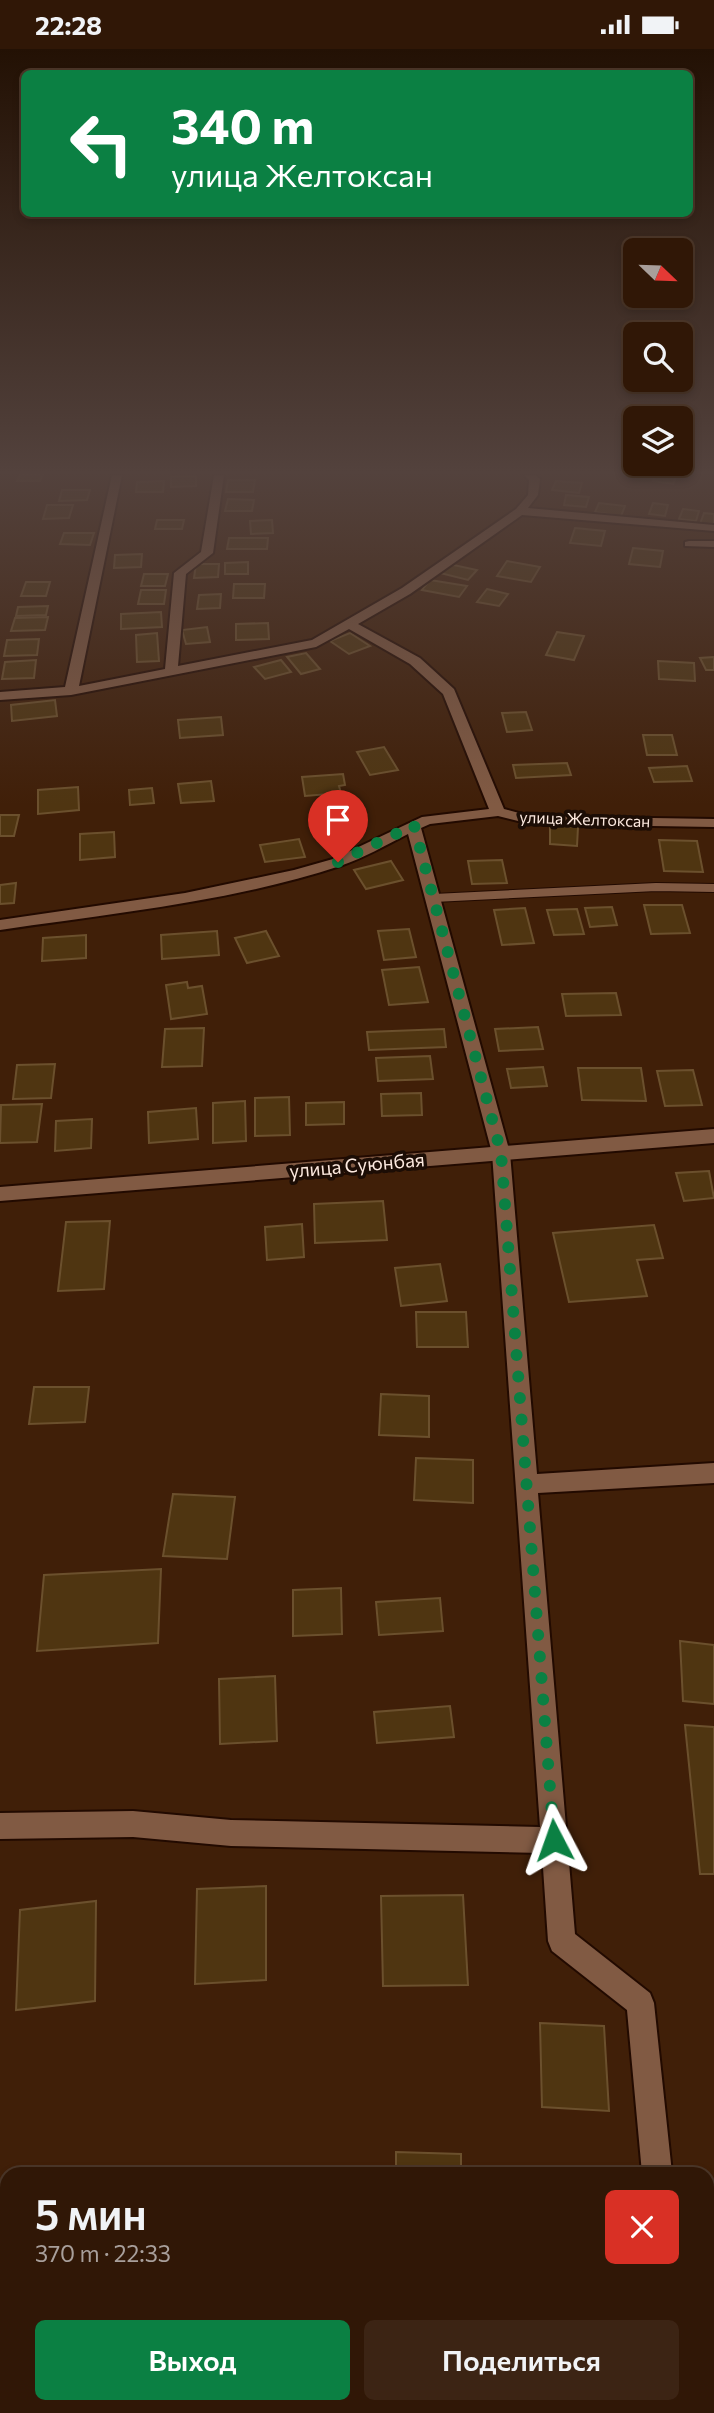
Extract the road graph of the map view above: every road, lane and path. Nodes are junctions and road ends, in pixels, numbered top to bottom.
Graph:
1 (94, 585) edge
2 (179, 585) edge
3 (414, 585) edge
4 (350, 625) junction
5 (171, 672) junction
6 (71, 691) junction
7 (0, 696) edge
8 (498, 812) junction
9 (714, 823) edge
10 (414, 825) junction
11 (714, 888) edge
12 (434, 898) junction
13 (0, 925) edge
14 (714, 1136) edge
15 (501, 1153) junction
16 (0, 1194) edge
17 (714, 1473) edge
18 (526, 1484) junction
19 (0, 1826) edge
20 (554, 1840) junction
21 (656, 2167) edge

1 - 6 street
2 - 5 street
3 - 4 street
4 - 5 street
4 - 8 street, улица Желтоксан
5 - 6 street
6 - 7 street
8 - 9 street, улица Желтоксан
8 - 10 street
10 - 12 street
10 - 13 street
11 - 12 lane
12 - 15 street
14 - 15 street, улица Суюнбая
15 - 16 street, улица Суюнбая
15 - 18 street
17 - 18 street
18 - 20 street
19 - 20 street
20 - 21 street

